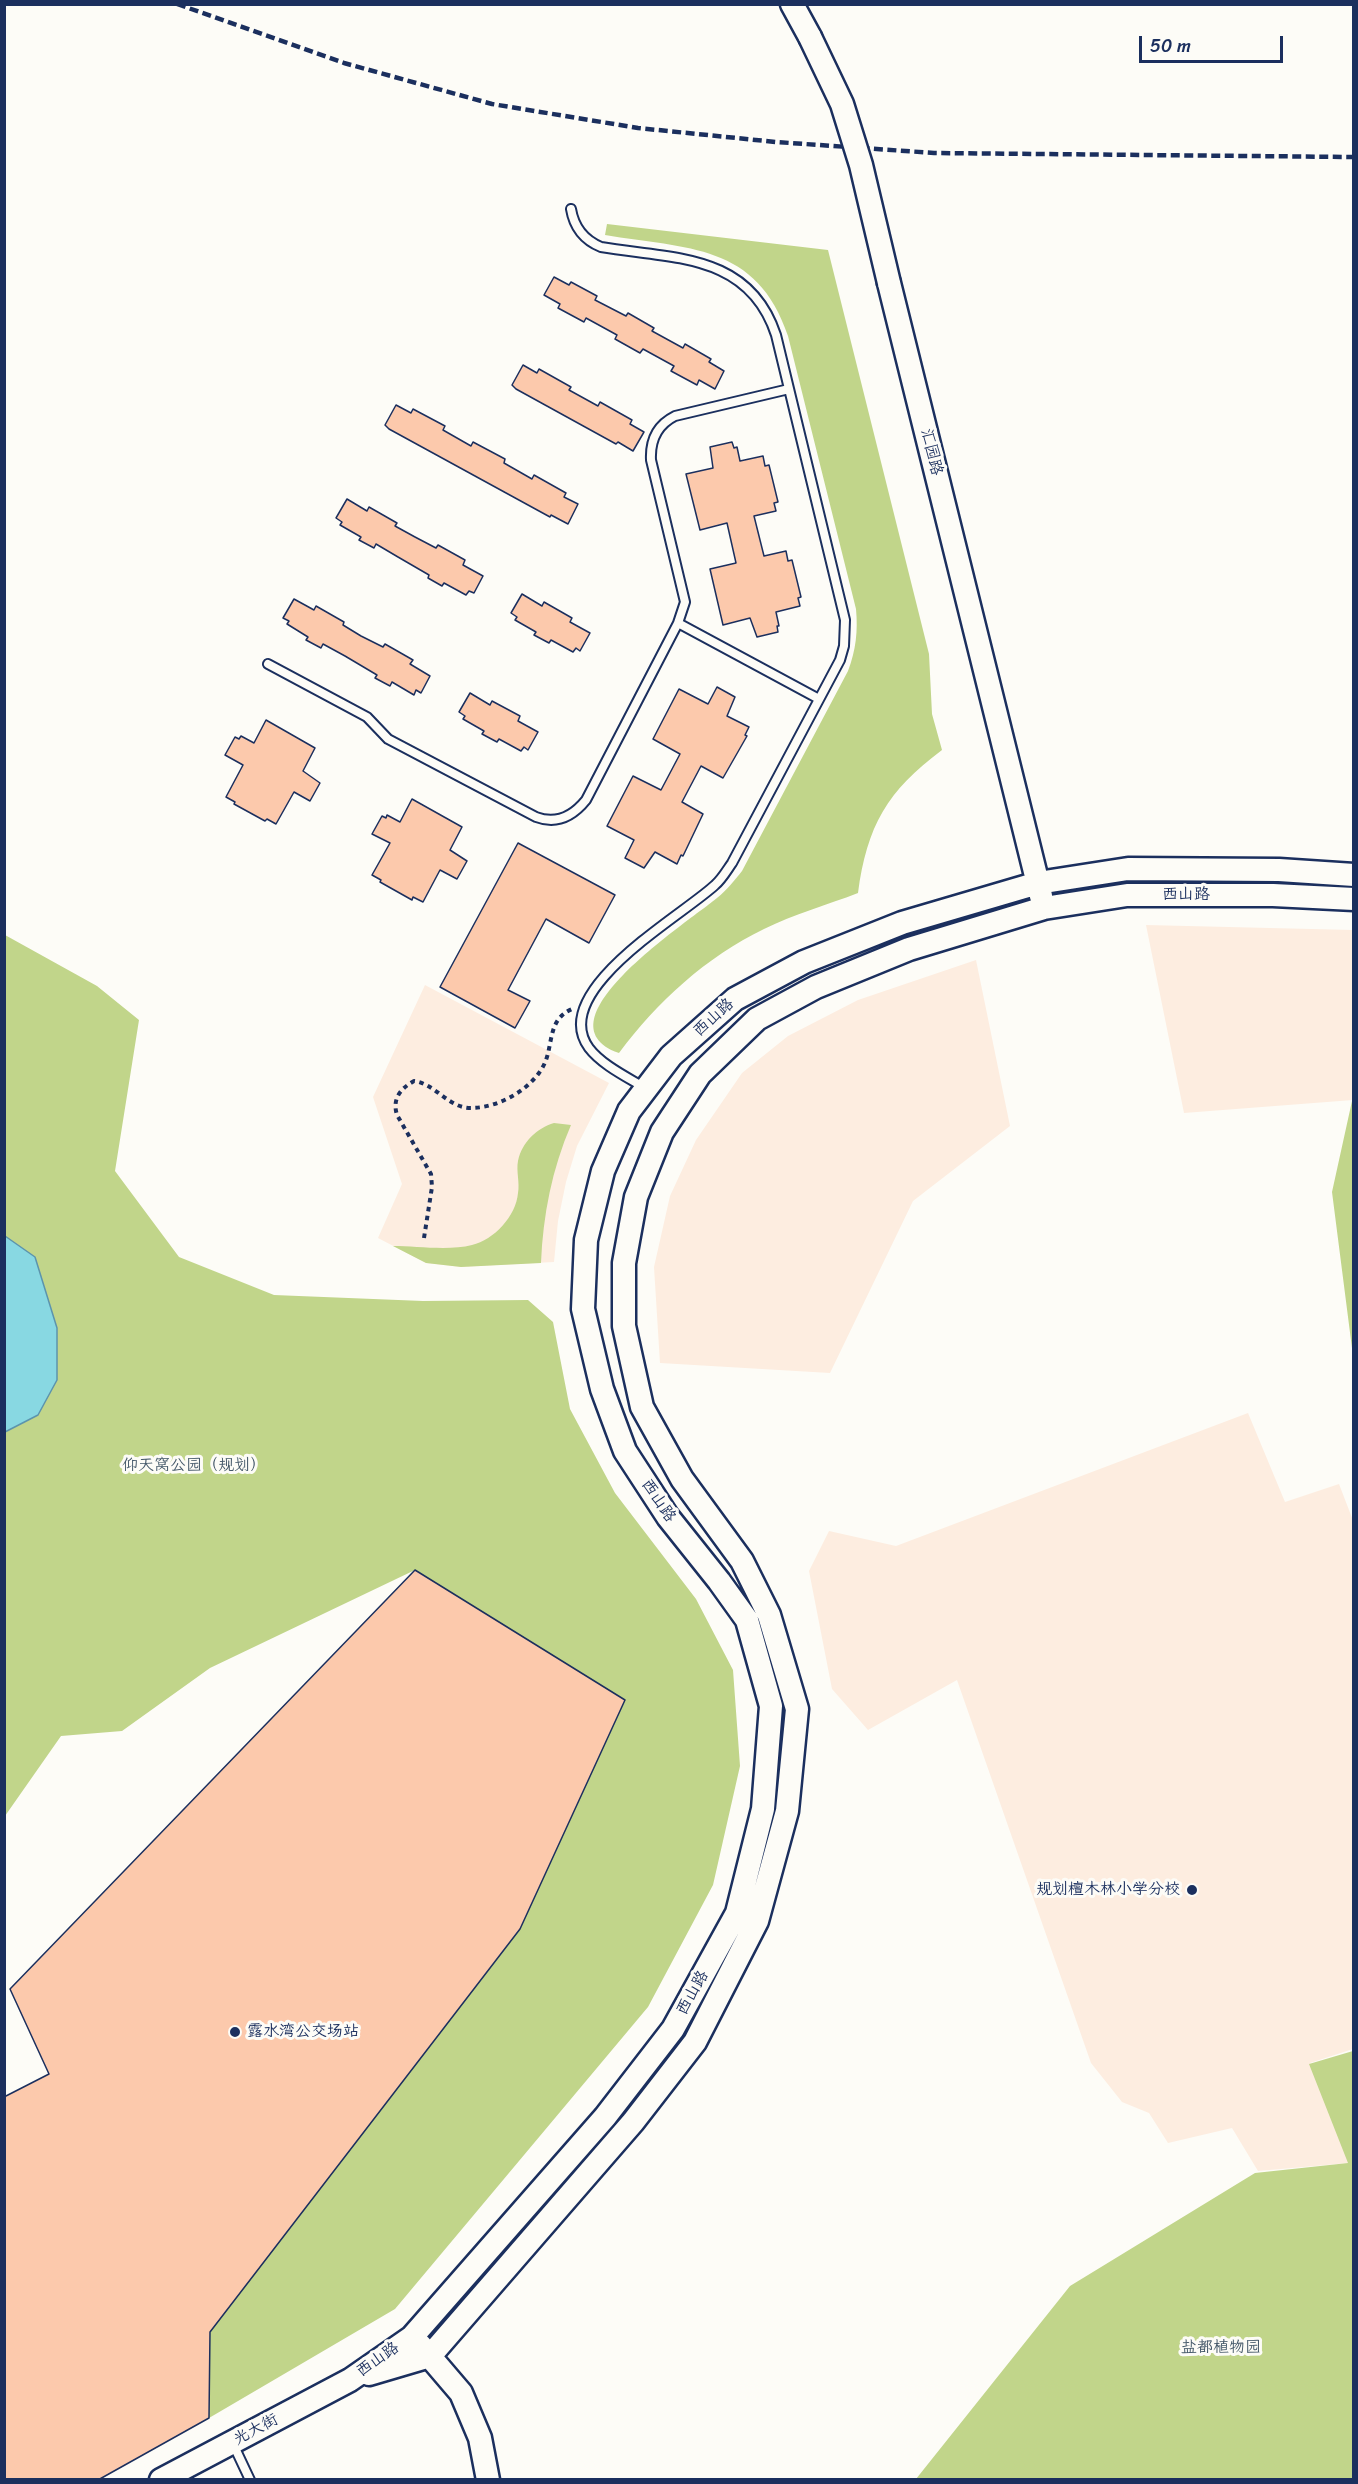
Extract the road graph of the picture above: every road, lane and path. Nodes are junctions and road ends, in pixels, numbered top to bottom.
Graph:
1 (792, 4) edge
2 (571, 209) dead end
3 (789, 389) junction
4 (678, 623) junction
5 (268, 664) dead end
6 (819, 699) junction
7 (1353, 875) edge
8 (1038, 883) junction
9 (1353, 899) edge
10 (1044, 908) junction
11 (584, 1007) junction
12 (646, 1089) junction
13 (424, 1238) dead end
14 (412, 2337) junction
15 (430, 2356) junction
16 (350, 2380) junction
17 (232, 2442) junction
18 (161, 2480) edge
19 (250, 2480) edge
20 (488, 2480) edge

1 - 8 main road, 汇园路, bridge
2 - 3 lane
3 - 4 lane
3 - 6 lane
4 - 5 lane
4 - 6 lane
6 - 11 lane
7 - 8 main road, 西山路
8 - 10 main road, 汇园路
8 - 12 main road, 西山路
9 - 10 main road, 西山路
10 - 15 main road, 西山路
11 - 12 lane
11 - 13 path
12 - 14 main road, 西山路
14 - 15 main road
14 - 16 main road, 西山路
15 - 16 main road, 西山路
15 - 20 main road
16 - 17 main road, 光大街
17 - 18 main road, 光大街
17 - 19 lane

